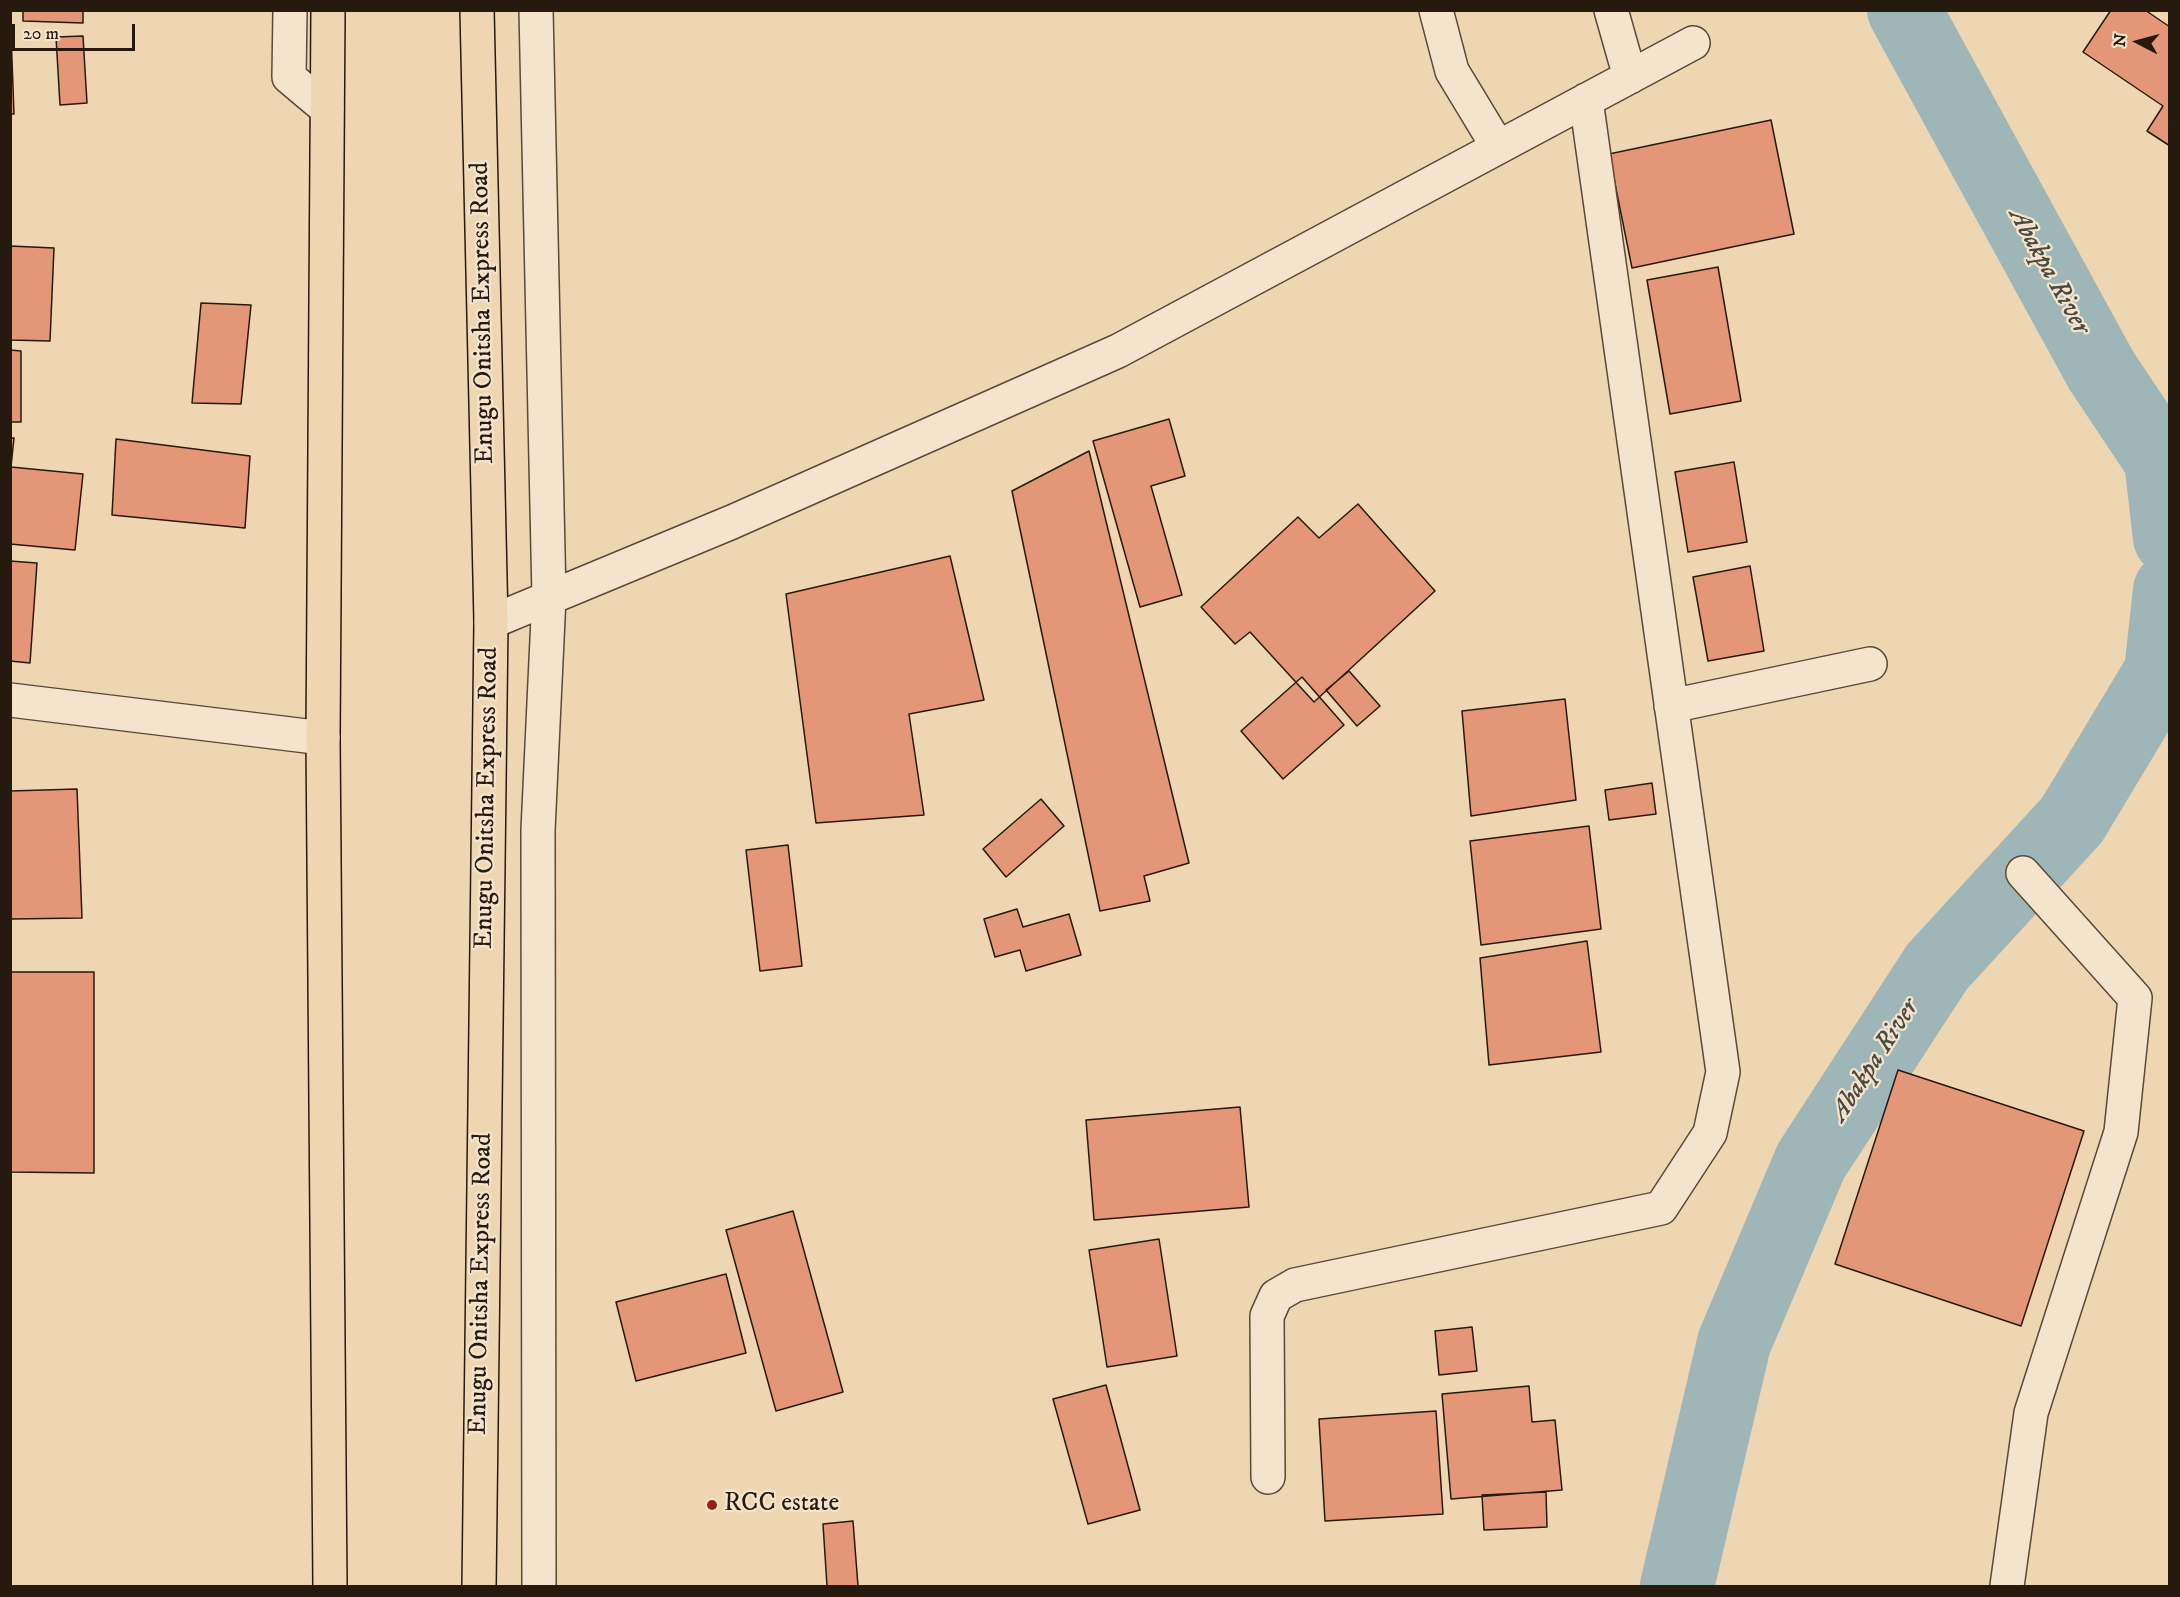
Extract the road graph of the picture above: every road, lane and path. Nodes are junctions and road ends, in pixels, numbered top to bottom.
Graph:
1 (290, 10) edge
2 (328, 10) edge
3 (477, 10) edge
4 (536, 10) edge
5 (1436, 10) edge
6 (1611, 10) edge
7 (1693, 44) dead end
8 (1630, 77) junction
9 (1586, 100) junction
10 (327, 109) junction
11 (1498, 147) junction
12 (549, 597) junction
13 (491, 622) junction
14 (1870, 664) dead end
15 (10, 700) edge
16 (1671, 706) junction
17 (322, 738) junction
18 (2023, 873) dead end
19 (1268, 1476) dead end
20 (330, 1587) edge
21 (479, 1587) edge
22 (539, 1587) edge
23 (2007, 1587) edge

1 - 10 street
2 - 10 highway
3 - 13 highway, Enugu Onitsha Express Road
4 - 12 street
5 - 11 street
6 - 8 street
7 - 8 street
8 - 9 street
9 - 11 street
9 - 16 street
10 - 17 highway
11 - 12 street
12 - 13 street
12 - 22 street
13 - 21 highway, Enugu Onitsha Express Road
14 - 16 street
15 - 17 street
16 - 19 street
17 - 20 highway
18 - 23 street

